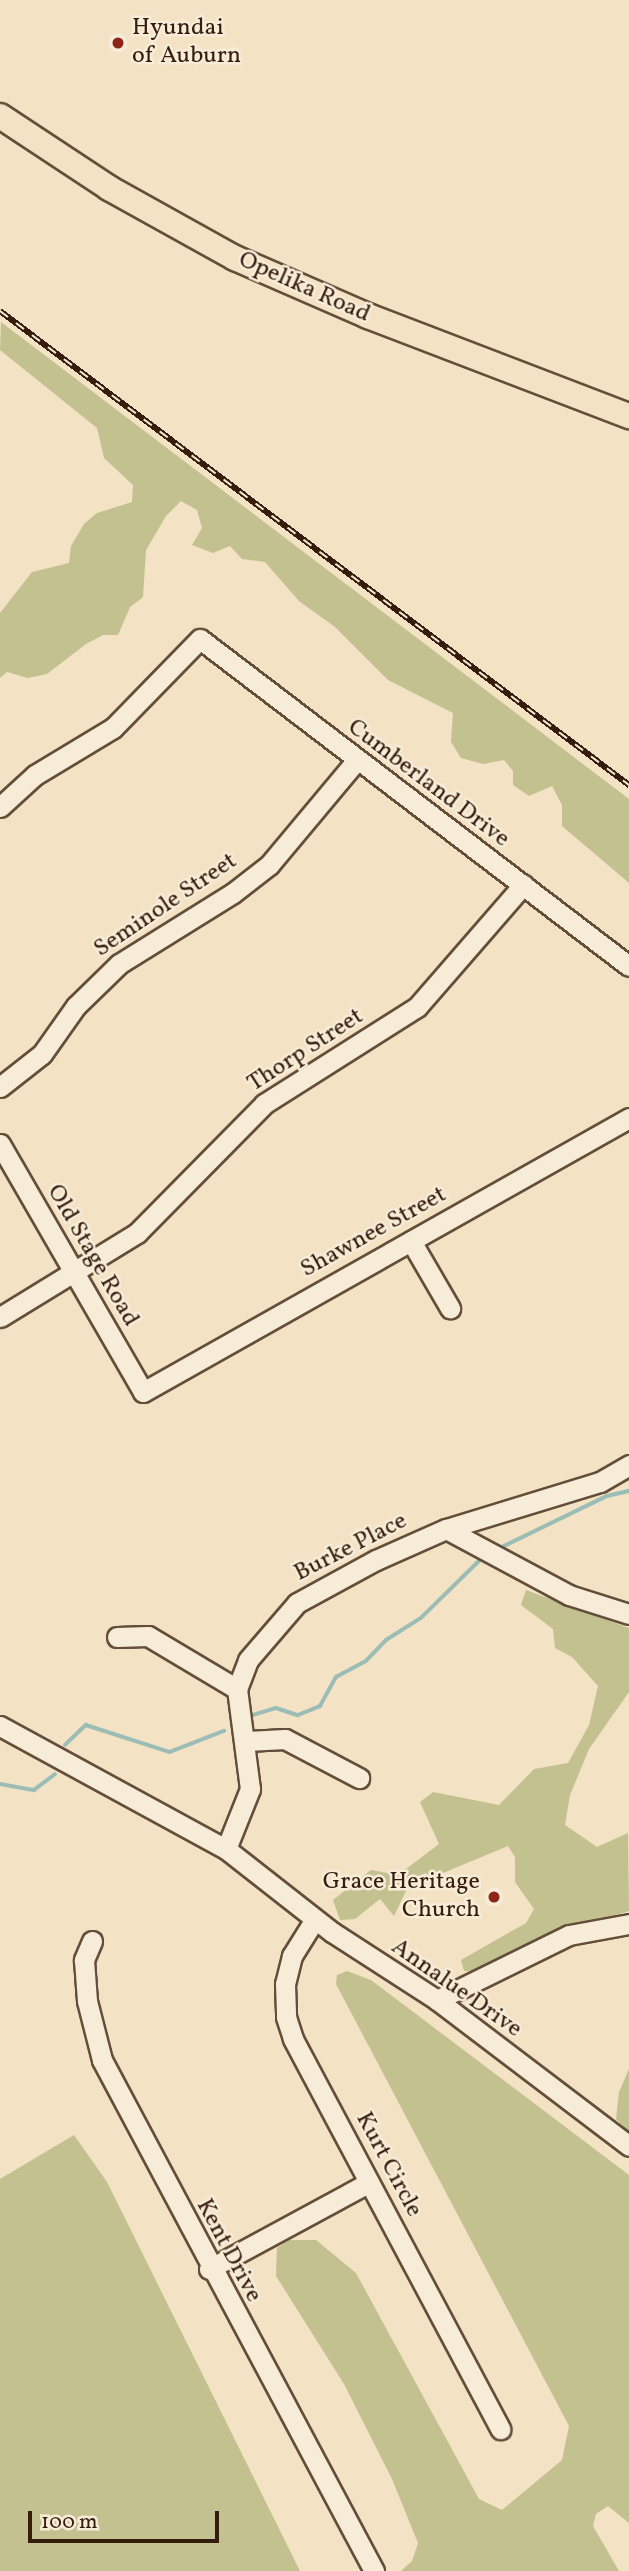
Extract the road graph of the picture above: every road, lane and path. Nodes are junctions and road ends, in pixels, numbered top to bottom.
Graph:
1 (0, 116) edge
2 (629, 416) edge
3 (356, 761) junction
4 (0, 807) edge
5 (523, 885) junction
6 (629, 966) edge
7 (0, 1087) edge
8 (629, 1118) edge
9 (0, 1144) edge
10 (411, 1241) junction
11 (73, 1274) junction
12 (450, 1308) dead end
13 (0, 1317) edge
14 (143, 1392) joint
15 (629, 1465) edge
16 (446, 1529) junction
17 (629, 1614) edge
18 (117, 1637) dead end
19 (237, 1689) junction
20 (0, 1726) edge
21 (247, 1741) junction
22 (359, 1777) dead end
23 (226, 1849) junction
24 (315, 1919) junction
25 (629, 1924) edge
26 (92, 1941) dead end
27 (437, 2000) junction
28 (629, 2146) edge
29 (368, 2183) junction
30 (209, 2269) junction
31 (500, 2429) dead end
32 (374, 2571) edge

1 - 2 main road, Opelika Road
3 - 4 street, Cumberland Drive
3 - 5 street, Cumberland Drive
3 - 7 street, Seminole Street
5 - 6 street, Cumberland Drive
5 - 11 street, Thorp Street
8 - 10 street, Shawnee Street
9 - 11 street, Old Stage Road
10 - 12 street
10 - 14 street, Shawnee Street
11 - 13 street, Thorp Street
11 - 14 street, Old Stage Road
15 - 16 street, Burke Place
16 - 17 street, Burke Place
16 - 19 street, Burke Place
18 - 19 street
19 - 21 street
20 - 23 street, Annalue Drive
21 - 22 street
21 - 23 street
23 - 24 street, Annalue Drive
24 - 27 street, Annalue Drive
24 - 29 street, Kurt Circle
25 - 27 street
26 - 30 street, Kent Drive
27 - 28 street, Annalue Drive
29 - 30 street
29 - 31 street, Kurt Circle
30 - 32 street, Kent Drive

